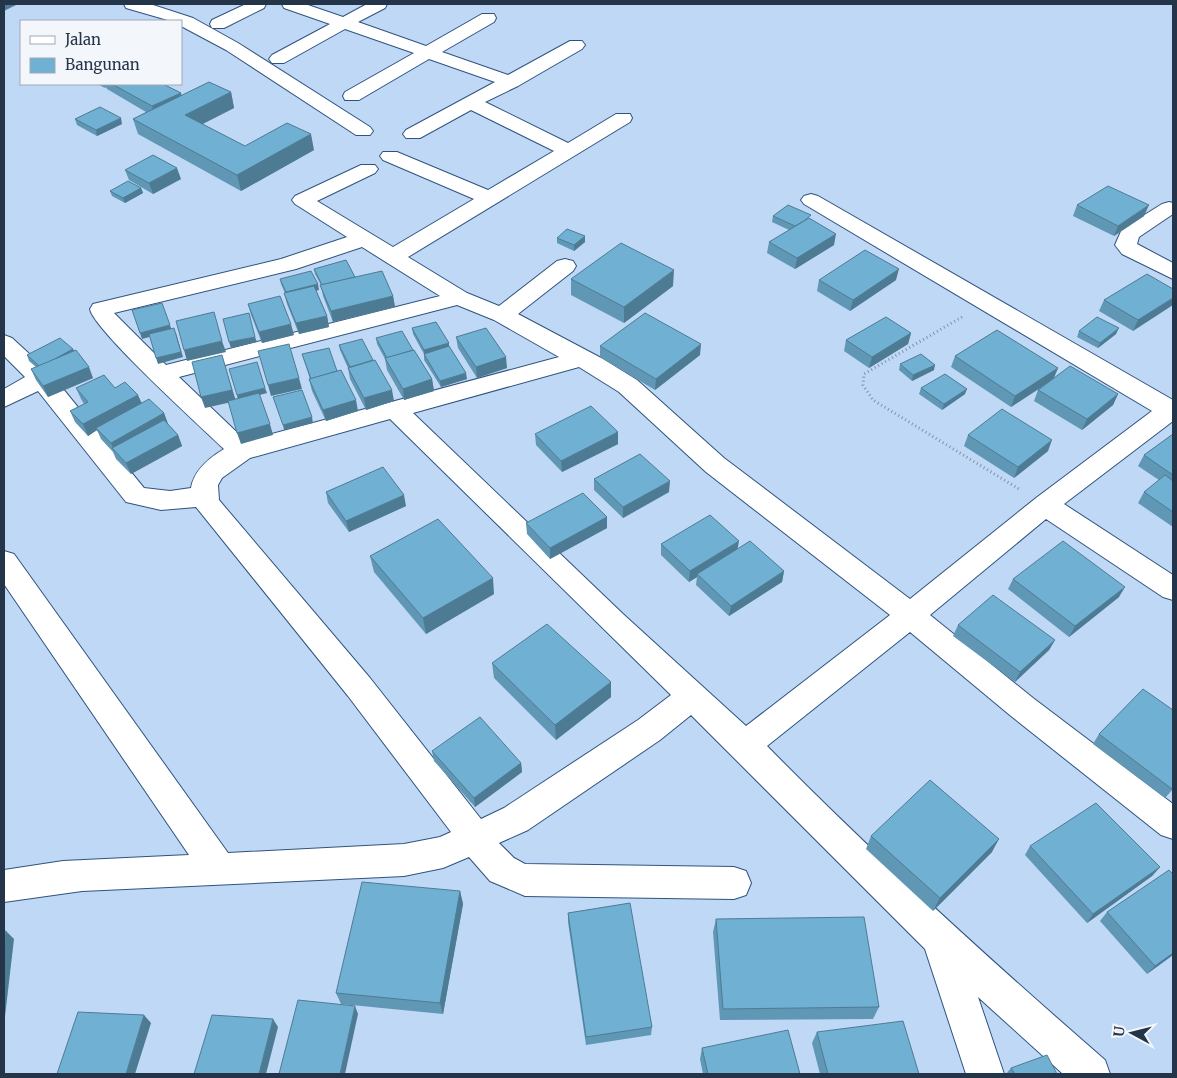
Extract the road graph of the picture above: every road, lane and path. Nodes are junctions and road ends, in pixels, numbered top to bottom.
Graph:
1 (132, 4) edge
2 (258, 4) edge
3 (290, 4) edge
4 (379, 4) edge
5 (488, 18) dead end
6 (182, 20) edge
7 (182, 20) edge
8 (344, 23) junction
9 (218, 24) dead end
10 (576, 46) dead end
11 (426, 52) junction
12 (278, 59) dead end
13 (512, 82) junction
14 (352, 96) dead end
15 (472, 103) junction
16 (623, 118) dead end
17 (363, 132) dead end
18 (413, 134) dead end
19 (570, 151) junction
20 (390, 156) dead end
21 (368, 169) dead end
22 (490, 199) junction
23 (811, 200) dead end
24 (1169, 208) dead end
25 (366, 238) junction
26 (394, 256) junction
27 (565, 266) dead end
28 (1173, 272) edge
29 (459, 298) junction
30 (986, 302) junction
31 (502, 315) junction
32 (4, 343) edge
33 (581, 359) junction
34 (160, 374) junction
35 (41, 379) junction
36 (4, 398) edge
37 (395, 410) junction
38 (1172, 410) edge
39 (241, 451) junction
40 (204, 496) junction
41 (1045, 505) junction
42 (4, 562) edge
43 (1173, 589) edge
44 (910, 615) junction
45 (691, 697) junction
46 (745, 745) junction
47 (1173, 824) edge
48 (476, 838) junction
49 (219, 869) junction
50 (734, 883) dead end
51 (4, 886) edge
52 (940, 940) junction
53 (985, 1074) edge
54 (1091, 1074) edge

1 - 6 street
2 - 9 street
3 - 8 street
4 - 8 street
5 - 11 street
7 - 17 street
8 - 11 street
8 - 12 street
10 - 13 street
11 - 13 street
11 - 14 street
13 - 15 street
15 - 18 street
15 - 19 street
16 - 19 street
19 - 22 street
20 - 22 street
21 - 25 street
22 - 26 street
23 - 30 street
24 - 28 street
25 - 26 street
25 - 34 street
26 - 29 street
27 - 31 street
29 - 31 street
29 - 34 street
30 - 38 street
30 - 41 path
31 - 33 street
32 - 35 street
33 - 37 street
33 - 44 street
34 - 39 street
35 - 36 street
35 - 40 street
37 - 39 street
37 - 45 street
38 - 41 street
39 - 40 street
40 - 48 street
41 - 43 street
41 - 44 street
42 - 49 street
44 - 46 street
44 - 47 street
45 - 46 street
45 - 48 street
46 - 52 street
48 - 49 street
48 - 50 street
49 - 51 street
52 - 53 street
52 - 54 street

